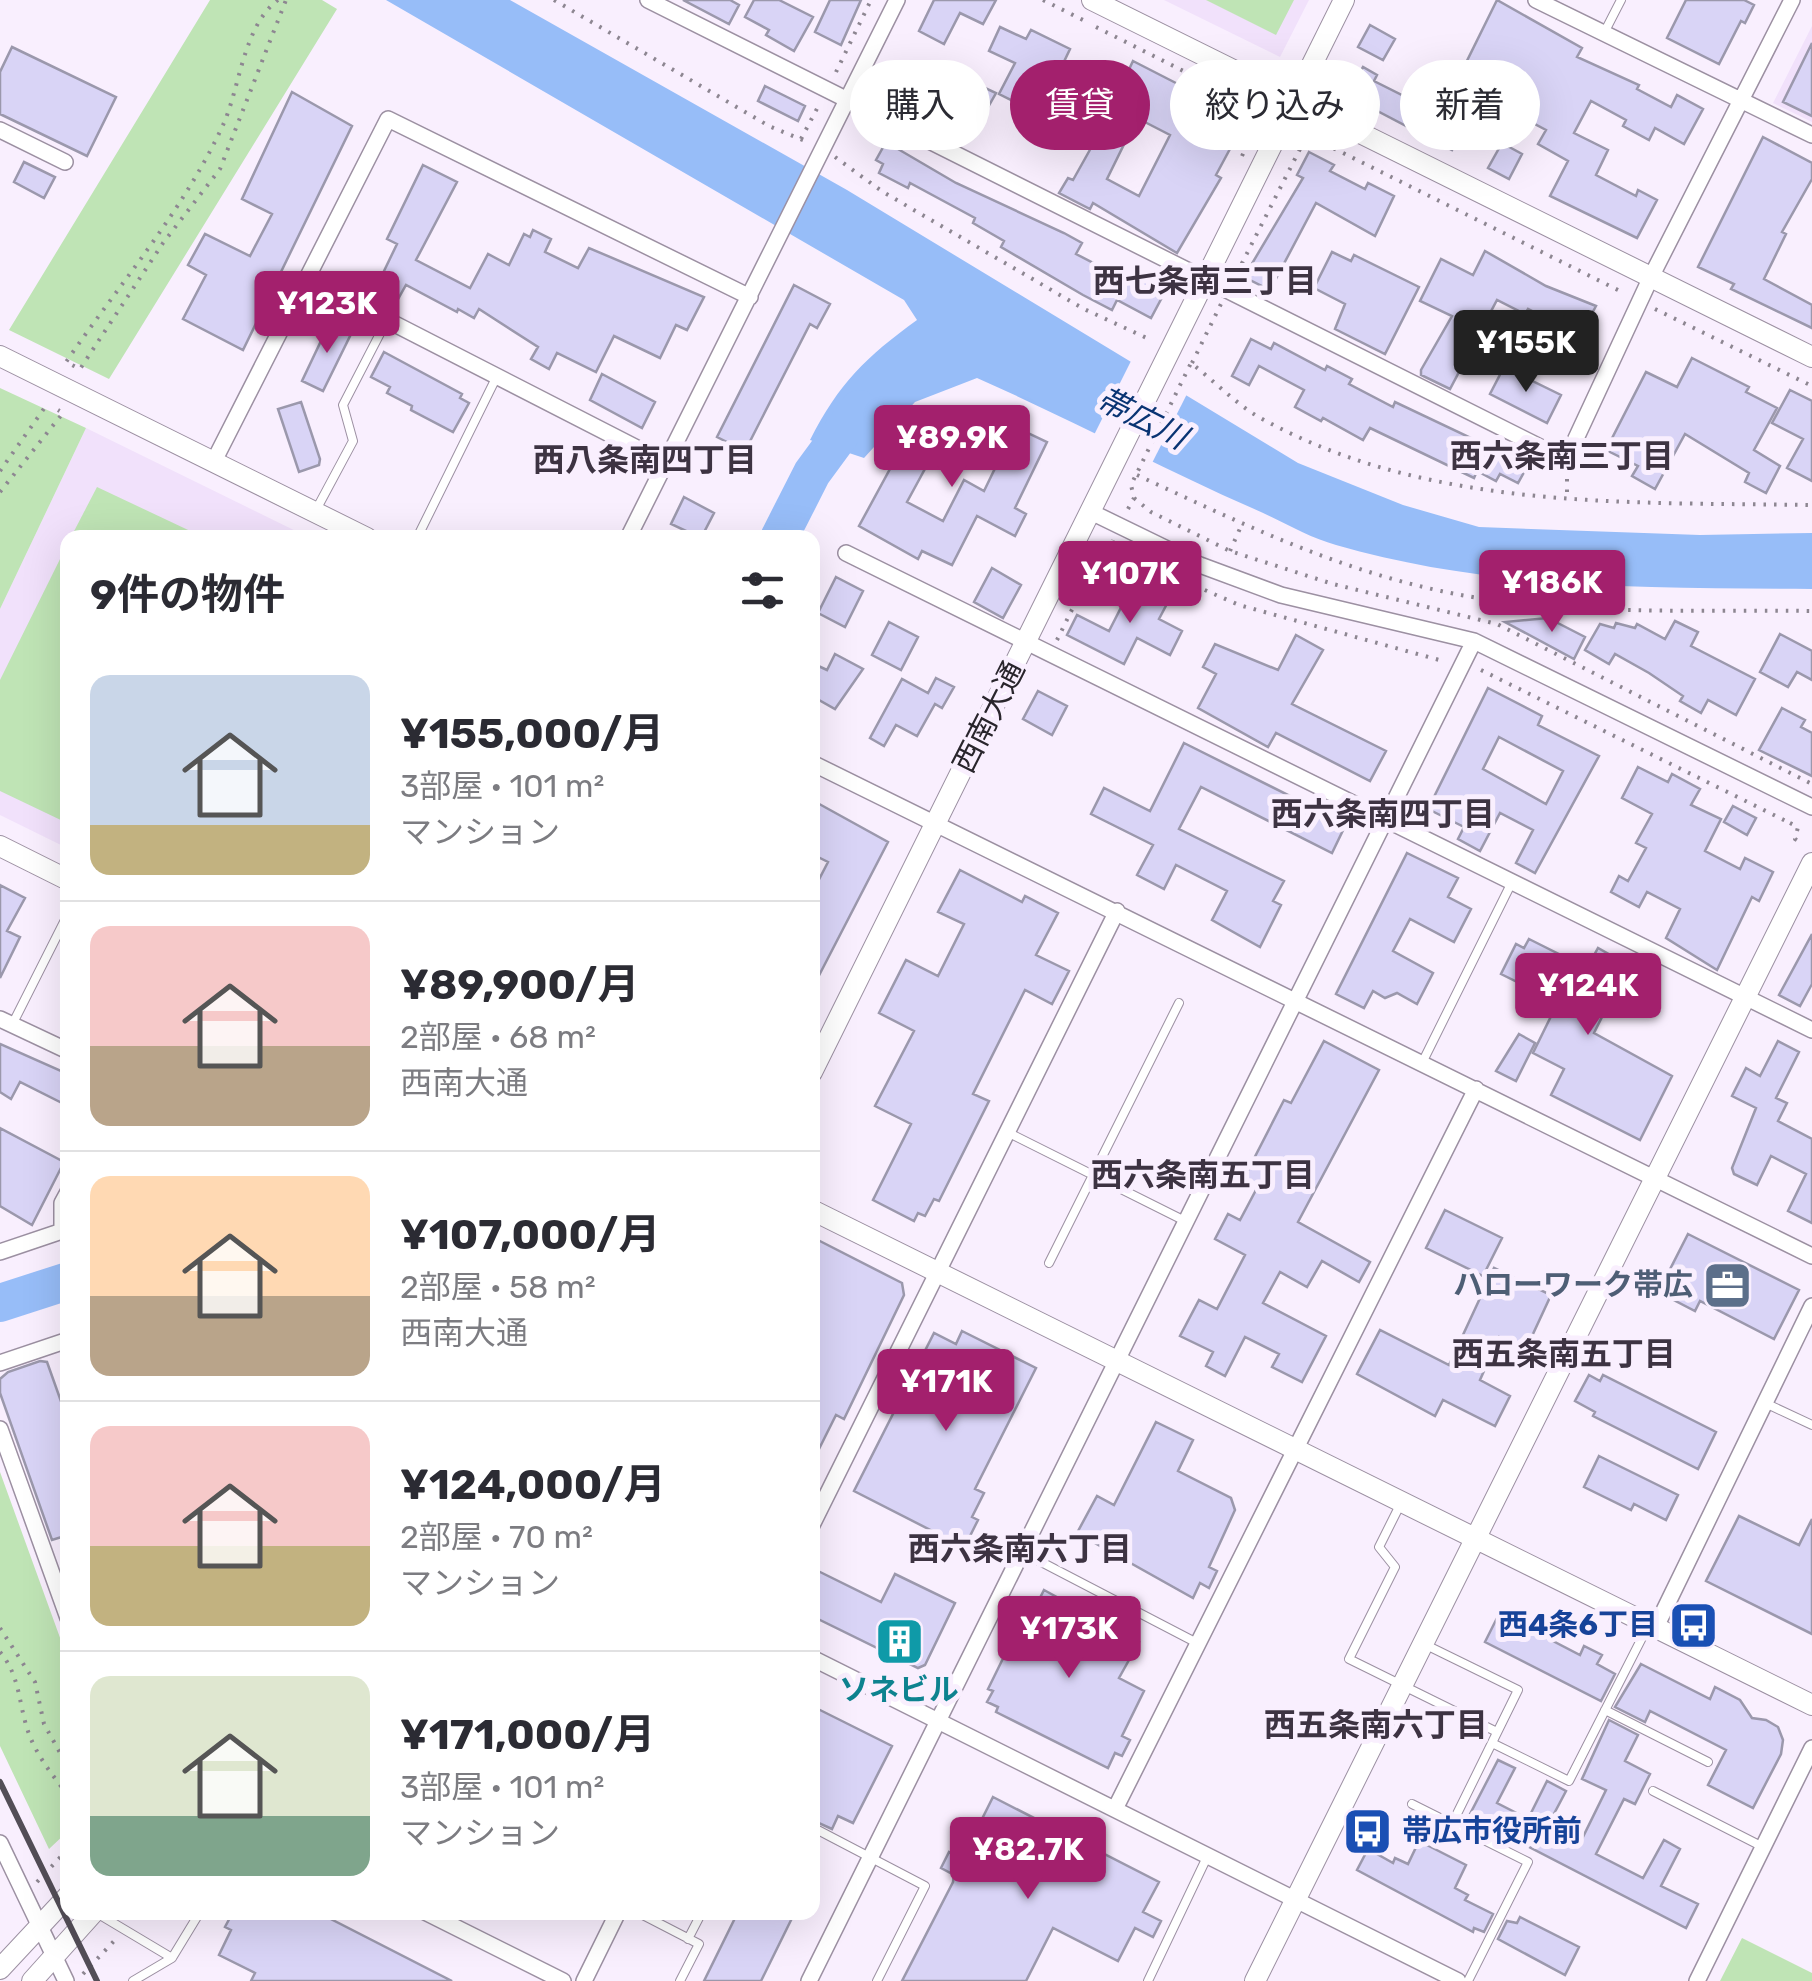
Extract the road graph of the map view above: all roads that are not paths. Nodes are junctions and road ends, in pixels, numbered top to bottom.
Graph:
1 (648, 0) edge
2 (898, 0) edge
3 (1092, 0) edge
4 (1344, 0) edge
5 (1536, 0) edge
6 (1621, 0) edge
7 (1792, 0) edge
8 (1604, 34) junction
9 (1213, 60) edge
10 (1314, 60) edge
11 (849, 100) junction
12 (1742, 100) junction
13 (0, 130) edge
14 (1812, 135) edge
15 (1380, 143) edge
16 (1270, 150) edge
17 (65, 162) dead end
18 (1652, 278) junction
19 (307, 280) junction
20 (1205, 282) junction
21 (750, 297) junction
22 (387, 320) junction
23 (0, 356) edge
24 (1812, 357) edge
25 (497, 376) junction
26 (214, 460) junction
27 (666, 463) junction
28 (315, 512) junction
29 (1091, 512) junction
30 (351, 530) edge
31 (421, 530) edge
32 (632, 530) edge
33 (846, 552) dead end
34 (1028, 641) junction
35 (1474, 641) junction
36 (820, 768) edge
37 (1812, 806) edge
38 (1386, 820) junction
39 (934, 825) junction
40 (0, 846) edge
41 (1812, 863) edge
42 (60, 876) edge
43 (1512, 882) junction
44 (1117, 910) junction
45 (60, 928) edge
46 (1747, 997) junction
47 (1294, 1001) junction
48 (1178, 1003) dead end
49 (6, 1022) edge
50 (1812, 1030) edge
51 (60, 1047) edge
52 (820, 1056) edge
53 (1422, 1062) junction
54 (1476, 1089) junction
55 (1006, 1132) junction
56 (1093, 1175) junction
57 (1656, 1178) junction
58 (820, 1214) edge
59 (1186, 1221) junction
60 (60, 1232) edge
61 (0, 1252) edge
62 (1812, 1256) edge
63 (1050, 1263) dead end
64 (937, 1272) junction
65 (1812, 1306) edge
66 (60, 1343) edge
67 (1119, 1360) junction
68 (0, 1363) edge
69 (1765, 1403) junction
70 (1812, 1426) edge
71 (0, 1430) edge
72 (1299, 1449) junction
73 (1402, 1501) junction
74 (820, 1509) edge
75 (1476, 1538) junction
76 (1022, 1552) junction
77 (60, 1572) edge
78 (51, 1578) junction
79 (60, 1599) edge
80 (1653, 1625) junction
81 (1199, 1644) junction
82 (1424, 1644) junction
83 (820, 1662) edge
84 (1403, 1685) junction
85 (1812, 1705) edge
86 (1605, 1710) junction
87 (937, 1722) junction
88 (1497, 1732) junction
89 (1492, 1742) junction
90 (1812, 1748) edge
91 (1708, 1762) dead end
92 (1652, 1791) dead end
93 (1412, 1804) dead end
94 (1115, 1809) junction
95 (1452, 1824) junction
96 (820, 1831) edge
97 (0, 1843) edge
98 (1763, 1847) junction
99 (871, 1855) junction
100 (1208, 1855) junction
101 (1296, 1900) junction
102 (60, 1904) edge
103 (88, 1920) edge
104 (108, 1920) edge
105 (195, 1920) edge
106 (441, 1920) edge
107 (614, 1920) edge
108 (652, 1920) edge
109 (698, 1920) edge
110 (38, 1927) junction
111 (688, 1939) junction
112 (55, 1956) junction
113 (172, 1958) junction
114 (0, 1969) edge
115 (32, 1981) edge
116 (66, 1981) edge
117 (133, 1981) edge
118 (562, 1981) edge
119 (584, 1981) edge
120 (680, 1981) edge
121 (809, 1981) edge
122 (877, 1981) edge
123 (1148, 1981) edge
124 (1255, 1981) edge
125 (1458, 1981) edge
126 (1468, 1981) edge
127 (1697, 1981) edge

1 - 11 street
2 - 11 street
3 - 9 street
4 - 10 street, 西南大通
5 - 8 street
6 - 8 lane
7 - 12 street
8 - 12 street
11 - 20 street
11 - 21 street
12 - 14 street
12 - 18 street
13 - 17 street
15 - 18 street
16 - 20 street, 西南大通
18 - 20 street
18 - 24 street
19 - 21 street
19 - 22 street
19 - 26 street
20 - 29 street, 西南大通
21 - 27 street
22 - 25 street
22 - 28 lane
23 - 26 street
25 - 27 street
25 - 31 lane
26 - 28 street
27 - 32 street
28 - 30 street
29 - 34 street, 西南大通
29 - 35 street
33 - 34 street
34 - 38 street
34 - 39 street, 西南大通
35 - 37 street
35 - 38 street
36 - 39 street
38 - 43 street
38 - 47 street
39 - 44 street
39 - 52 street, 西南大通
40 - 42 street
41 - 46 street
43 - 46 street
43 - 53 lane
44 - 47 street
44 - 55 street
45 - 49 lane
46 - 50 street
46 - 57 street
47 - 53 street
47 - 59 street
48 - 56 lane
49 - 51 street
53 - 54 street
54 - 57 street
54 - 72 street
55 - 56 lane
55 - 64 street
56 - 59 lane
56 - 63 lane
57 - 62 street
57 - 75 street
58 - 64 street
59 - 67 street
60 - 61 street
64 - 67 street
64 - 74 street
65 - 69 street
66 - 68 street
67 - 72 street
67 - 76 street
69 - 70 lane
69 - 80 street
71 - 78 street
72 - 73 street
72 - 81 street
73 - 75 street
73 - 84 lane
75 - 80 street
75 - 82 street
76 - 81 lane
76 - 87 street
77 - 78 street
78 - 79 street
80 - 85 street
80 - 86 lane
81 - 94 street
82 - 84 street
82 - 88 lane
83 - 87 street
84 - 88 lane
84 - 101 street
86 - 89 lane
86 - 91 lane
87 - 94 street
87 - 99 street
88 - 89 lane
89 - 95 lane
90 - 98 street
92 - 98 lane
93 - 95 lane
94 - 100 street
95 - 126 lane
96 - 99 lane
97 - 110 street
98 - 127 street
99 - 121 street
99 - 122 lane
100 - 101 street
100 - 123 lane
101 - 124 street
101 - 125 street
102 - 110 street
103 - 112 street
104 - 113 lane
105 - 113 lane
106 - 118 street
107 - 119 street
108 - 111 lane
109 - 111 lane
110 - 112 street
110 - 114 street
111 - 120 lane
112 - 115 street
112 - 116 street
113 - 117 lane

